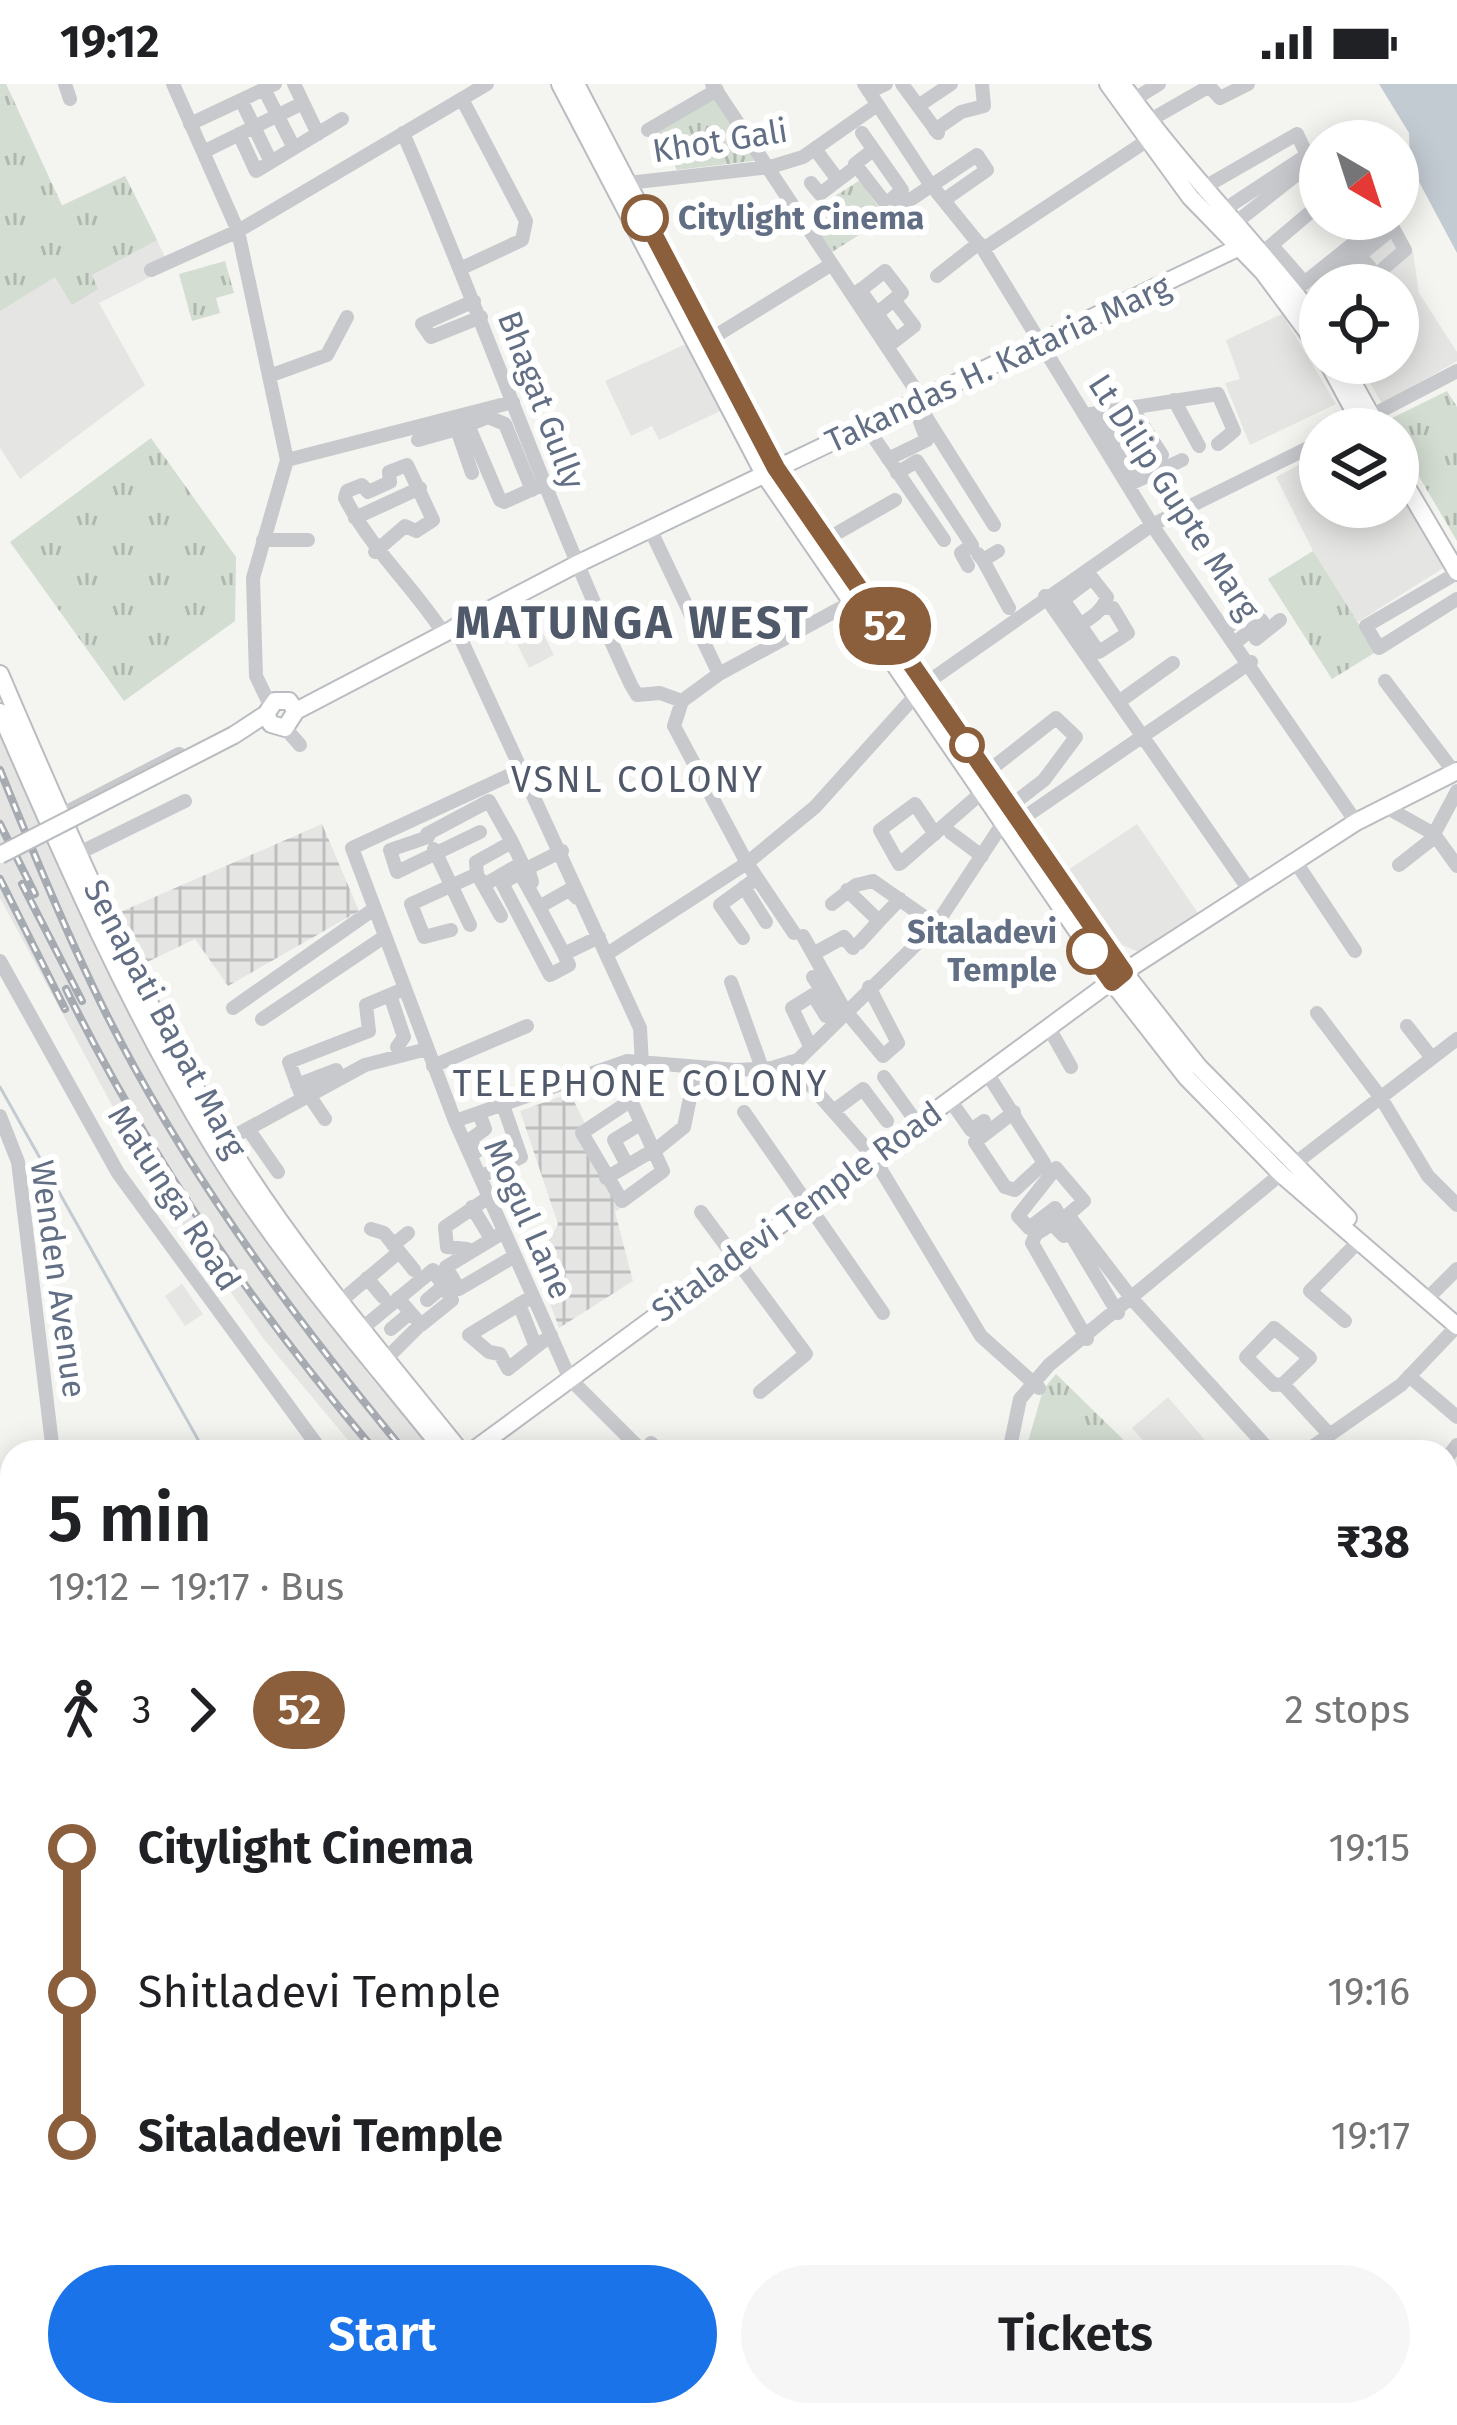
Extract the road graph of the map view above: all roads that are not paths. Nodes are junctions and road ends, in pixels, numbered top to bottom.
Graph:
1 (173, 84) edge
2 (487, 84) edge
3 (560, 84) edge
4 (576, 84) edge
5 (886, 84) edge
6 (902, 84) edge
7 (951, 84) edge
8 (982, 84) edge
9 (1108, 84) edge
10 (1248, 84) edge
11 (1208, 86) edge
12 (270, 87) edge
13 (715, 87) edge
14 (318, 88) dead end
15 (1137, 93) edge
16 (870, 94) edge
17 (299, 95) edge
18 (462, 99) junction
19 (241, 100) junction
20 (918, 106) junction
21 (217, 111) junction
22 (278, 116) junction
23 (342, 119) dead end
24 (190, 124) junction
25 (1149, 128) junction
26 (648, 130) dead end
27 (241, 133) junction
28 (403, 133) junction
29 (862, 133) dead end
30 (318, 134) junction
31 (294, 148) junction
32 (814, 149) junction
33 (873, 149) junction
34 (203, 152) junction
35 (857, 166) junction
36 (770, 167) junction
37 (1299, 170) edge
38 (1218, 178) junction
39 (838, 180) junction
40 (933, 183) junction
41 (628, 184) junction
42 (1196, 192) junction
43 (815, 195) dead end
44 (946, 199) junction
45 (901, 206) dead end
46 (1223, 216) junction
47 (1299, 223) edge
48 (238, 231) junction
49 (1361, 240) edge
50 (981, 246) junction
51 (1259, 250) junction
52 (1358, 253) junction
53 (832, 264) junction
54 (1335, 264) edge
55 (1346, 264) edge
56 (462, 268) junction
57 (152, 270) dead end
58 (1200, 270) junction
59 (937, 276) dead end
60 (1299, 290) edge
61 (856, 293) junction
62 (894, 300) junction
63 (495, 308) dead end
64 (473, 312) junction
65 (1299, 315) edge
66 (347, 316) dead end
67 (873, 316) junction
68 (709, 340) junction
69 (1040, 341) junction
70 (891, 343) junction
71 (1457, 371) edge
72 (269, 376) junction
73 (1174, 400) junction
74 (916, 401) junction
75 (513, 402) junction
76 (1131, 407) junction
77 (1393, 408) edge
78 (1091, 413) junction
79 (455, 423) junction
80 (866, 426) junction
81 (1218, 444) dead end
82 (522, 446) junction
83 (1199, 446) dead end
84 (1299, 452) edge
85 (914, 454) junction
86 (1162, 455) dead end
87 (888, 459) junction
88 (287, 460) junction
89 (1182, 460) dead end
90 (770, 471) junction
91 (897, 473) junction
92 (485, 475) junction
93 (956, 475) dead end
94 (1131, 478) junction
95 (538, 487) junction
96 (420, 488) junction
97 (935, 488) junction
98 (895, 500) dead end
99 (944, 503) junction
100 (1419, 508) edge
101 (926, 516) junction
102 (355, 518) junction
103 (994, 525) dead end
104 (1152, 525) junction
105 (650, 529) junction
106 (825, 539) junction
107 (263, 540) junction
108 (308, 540) dead end
109 (944, 541) dead end
110 (998, 551) dead end
111 (375, 552) junction
112 (975, 563) junction
113 (575, 565) junction
114 (1457, 572) edge
115 (1424, 591) junction
116 (1045, 596) junction
117 (1457, 599) edge
118 (852, 602) junction
119 (1010, 608) dead end
120 (1438, 612) junction
121 (1280, 620) dead end
122 (1229, 626) junction
123 (448, 628) junction
124 (1265, 632) junction
125 (1277, 647) dead end
126 (1243, 648) junction
127 (1173, 663) dead end
128 (0, 674) edge
129 (718, 674) junction
130 (1385, 680) dead end
131 (920, 690) junction
132 (1120, 700) junction
133 (682, 701) junction
134 (7, 715) edge
135 (270, 718) junction
136 (1144, 734) junction
137 (300, 746) dead end
138 (525, 768) junction
139 (986, 773) junction
140 (1456, 778) edge
141 (980, 794) junction
142 (185, 801) dead end
143 (1386, 807) junction
144 (469, 811) junction
145 (419, 817) junction
146 (1010, 818) junction
147 (58, 821) junction
148 (1356, 822) junction
149 (481, 832) junction
150 (951, 833) dead end
151 (934, 834) dead end
152 (428, 835) junction
153 (1435, 835) junction
154 (512, 842) junction
155 (491, 853) junction
156 (558, 853) junction
157 (0, 855) edge
158 (437, 855) junction
159 (982, 856) junction
160 (71, 857) junction
161 (747, 862) junction
162 (1295, 862) junction
163 (1399, 865) dead end
164 (1457, 866) edge
165 (480, 879) junction
166 (572, 882) junction
167 (750, 883) junction
168 (452, 886) junction
169 (847, 890) junction
170 (1250, 891) junction
171 (900, 898) junction
172 (832, 904) dead end
173 (374, 909) junction
174 (501, 916) dead end
175 (545, 918) junction
176 (568, 920) dead end
177 (879, 921) junction
178 (766, 922) dead end
179 (470, 925) dead end
180 (936, 925) junction
181 (524, 930) junction
182 (451, 931) dead end
183 (384, 938) junction
184 (597, 938) junction
185 (743, 938) dead end
186 (1355, 950) dead end
187 (564, 954) junction
188 (607, 954) junction
189 (813, 954) junction
190 (304, 958) junction
191 (0, 961) edge
192 (813, 977) dead end
193 (1118, 977) junction
194 (321, 979) junction
195 (731, 982) dead end
196 (869, 987) junction
197 (397, 992) junction
198 (233, 1008) dead end
199 (835, 1012) junction
200 (1317, 1013) dead end
201 (262, 1018) dead end
202 (527, 1026) dead end
203 (1407, 1026) dead end
204 (1048, 1028) junction
205 (1457, 1039) edge
206 (807, 1041) junction
207 (427, 1049) junction
208 (1432, 1058) junction
209 (642, 1063) junction
210 (619, 1065) junction
211 (434, 1066) junction
212 (799, 1067) junction
213 (1071, 1067) dead end
214 (767, 1068) junction
215 (696, 1070) junction
216 (987, 1073) junction
217 (884, 1077) dead end
218 (302, 1092) junction
219 (1381, 1098) junction
220 (950, 1100) junction
221 (630, 1101) junction
222 (503, 1105) junction
223 (1011, 1108) junction
224 (836, 1109) junction
225 (744, 1112) dead end
226 (472, 1115) junction
227 (0, 1116) edge
228 (325, 1119) dead end
229 (887, 1120) dead end
230 (509, 1121) junction
231 (917, 1123) junction
232 (640, 1124) junction
233 (248, 1129) junction
234 (220, 1144) junction
235 (655, 1149) junction
236 (872, 1155) junction
237 (627, 1166) junction
238 (479, 1168) junction
239 (1287, 1170) junction
240 (278, 1172) dead end
241 (606, 1178) junction
242 (488, 1197) junction
243 (1457, 1204) edge
244 (807, 1205) junction
245 (472, 1208) junction
246 (701, 1212) dead end
247 (1065, 1218) junction
248 (371, 1229) dead end
249 (1074, 1232) junction
250 (408, 1233) dead end
251 (497, 1233) junction
252 (1358, 1242) junction
253 (396, 1248) junction
254 (511, 1258) junction
255 (733, 1260) junction
256 (1457, 1269) edge
257 (414, 1270) dead end
258 (368, 1278) junction
259 (318, 1279) junction
260 (445, 1285) junction
261 (1433, 1293) junction
262 (391, 1298) junction
263 (342, 1300) junction
264 (427, 1300) dead end
265 (526, 1300) junction
266 (1132, 1300) junction
267 (1457, 1310) edge
268 (883, 1313) dead end
269 (1114, 1316) junction
270 (415, 1319) junction
271 (1345, 1321) dead end
272 (1457, 1326) edge
273 (391, 1330) dead end
274 (357, 1332) junction
275 (551, 1335) junction
276 (1087, 1339) junction
277 (536, 1346) junction
278 (386, 1358) junction
279 (1409, 1376) junction
280 (570, 1379) junction
281 (1283, 1384) junction
282 (1036, 1385) junction
283 (760, 1392) dead end
284 (1457, 1417) edge
285 (1329, 1434) junction
286 (52, 1440) edge
287 (313, 1440) edge
288 (436, 1440) edge
289 (451, 1440) edge
290 (487, 1440) edge
291 (641, 1440) edge
292 (1012, 1440) edge
293 (1260, 1440) edge
294 (1321, 1440) edge

1 - 24 street
2 - 18 street
3 - 90 main road
4 - 41 main road
5 - 16 street, Khot Gali
6 - 20 street
7 - 20 street
8 - 20 street
9 - 15 main road
10 - 11 street
11 - 25 street
12 - 19 street
12 - 22 street
13 - 26 street
13 - 36 street
14 - 17 street
15 - 25 main road
15 - 25 street
16 - 32 street, Khot Gali
16 - 40 street, Lt Dilip Gupte Marg
17 - 22 street
17 - 30 street
18 - 28 street
18 - 56 street
19 - 21 street
19 - 27 street
21 - 24 street
21 - 27 street
22 - 27 street
22 - 31 street
23 - 30 street
24 - 34 street
25 - 42 main road
25 - 50 street
27 - 31 street
27 - 34 street
28 - 48 street
28 - 56 street, Bhagat Gully
29 - 33 street
30 - 31 street
32 - 36 street, Khot Gali
32 - 39 street
33 - 35 street
33 - 35 street
34 - 48 street
35 - 39 street
36 - 41 street, Khot Gali
36 - 53 street
37 - 46 street
38 - 42 street
38 - 46 street
38 - 46 street
39 - 43 street
40 - 44 street, Lt Dilip Gupte Marg
40 - 44 street
40 - 45 street
41 - 68 main road
42 - 46 main road
44 - 50 street, Lt Dilip Gupte Marg
46 - 51 main road
46 - 58 main road
47 - 51 street
48 - 57 street
48 - 72 street
49 - 54 street
50 - 59 street
50 - 69 street, Lt Dilip Gupte Marg
51 - 58 main road, Takandas H. Kataria Marg
51 - 60 main road
51 - 65 main road
52 - 52 street
52 - 55 street
53 - 61 street
53 - 68 street
56 - 64 street, Bhagat Gully
58 - 69 main road, Takandas H. Kataria Marg
61 - 62 street
61 - 67 street
62 - 67 street
62 - 70 street
63 - 64 street
64 - 75 street, Bhagat Gully
66 - 72 street
67 - 70 street
68 - 90 main road
69 - 74 main road, Takandas H. Kataria Marg
69 - 78 street, Lt Dilip Gupte Marg
70 - 74 street
71 - 77 street
72 - 88 street
73 - 76 street
73 - 81 street
73 - 83 street
74 - 80 main road, Takandas H. Kataria Marg
74 - 85 street
74 - 103 street
75 - 79 street
75 - 82 street, Bhagat Gully
76 - 78 street
76 - 86 street
78 - 94 street, Lt Dilip Gupte Marg
79 - 88 street
79 - 92 street
80 - 87 street
80 - 90 main road, Takandas H. Kataria Marg
82 - 92 street
82 - 92 street
82 - 95 street, Bhagat Gully
84 - 104 street
85 - 87 street
85 - 91 street
85 - 97 street
87 - 91 street
88 - 107 street
89 - 94 street
90 - 105 main road, Takandas H. Kataria Marg
90 - 106 main road
90 - 118 main road
91 - 101 street
92 - 95 street
93 - 97 street
94 - 104 street, Lt Dilip Gupte Marg
95 - 113 street, Bhagat Gully
96 - 102 street
96 - 102 street
96 - 111 street
97 - 99 street
98 - 106 street
99 - 101 street
99 - 112 street
100 - 114 main road
101 - 109 street
102 - 111 street
104 - 116 street
104 - 122 street, Lt Dilip Gupte Marg
105 - 113 main road, Takandas H. Kataria Marg
105 - 129 street
106 - 131 main road
107 - 108 street
107 - 135 street
110 - 112 street
111 - 123 street
112 - 119 street
113 - 123 main road, Takandas H. Kataria Marg
113 - 133 street, Bhagat Gully
114 - 115 street
115 - 120 street
115 - 120 street
116 - 131 street
116 - 132 street
117 - 120 street
118 - 129 street
118 - 131 main road
121 - 124 street
122 - 126 street, Lt Dilip Gupte Marg
122 - 126 street
123 - 135 main road, Takandas H. Kataria Marg
123 - 138 street
124 - 125 street
124 - 126 street
126 - 136 street
126 - 148 street, Lt Dilip Gupte Marg
127 - 132 street
128 - 134 main road, Senapati Bapat Marg
129 - 133 street
130 - 140 street
131 - 139 main road
131 - 141 main road
131 - 161 street
132 - 136 street
133 - 161 street
134 - 147 main road, Senapati Bapat Marg
135 - 137 street
135 - 147 street
135 - 157 main road, bridge
136 - 146 street
136 - 170 street
138 - 145 street
138 - 156 street
139 - 146 main road
139 - 146 street
140 - 143 main road, Sitaladevi Temple Road
140 - 153 street
141 - 146 main road
141 - 151 street
142 - 160 street
143 - 148 main road, Sitaladevi Temple Road
143 - 153 street
144 - 149 street
144 - 152 street
144 - 154 street
145 - 152 street
145 - 173 street, Mogul Lane
146 - 159 street
146 - 193 main road
147 - 160 main road, Senapati Bapat Marg
148 - 162 main road, Sitaladevi Temple Road
149 - 155 street
149 - 158 street
150 - 159 street
152 - 158 street
152 - 158 street
153 - 163 street
153 - 164 street
154 - 155 street
154 - 165 street
155 - 165 street
156 - 166 street
156 - 166 street
158 - 168 street
159 - 180 street
160 - 234 main road, Senapati Bapat Marg
161 - 167 street
161 - 188 street
162 - 170 main road, Sitaladevi Temple Road
162 - 186 street
165 - 168 street
165 - 174 street
166 - 184 street
167 - 178 street
167 - 185 street
167 - 189 street
168 - 179 street
168 - 182 street
169 - 171 street
169 - 172 street
169 - 177 street
170 - 193 main road, Sitaladevi Temple Road
171 - 177 street
171 - 180 street
173 - 183 street, Mogul Lane
173 - 190 street
175 - 176 street
175 - 181 street
175 - 181 street
175 - 184 street
175 - 187 street
177 - 189 street
180 - 196 street
181 - 187 street
183 - 194 street
183 - 197 street, Mogul Lane
184 - 187 street
184 - 188 street
188 - 209 street
189 - 199 street
190 - 194 street
190 - 198 street
191 - 287 street, Matunga Road
192 - 199 street
193 - 204 main road, Sitaladevi Temple Road
193 - 239 main road
194 - 201 street
195 - 214 street
196 - 199 street
196 - 199 street
197 - 207 street, Mogul Lane
197 - 218 street
197 - 218 street
199 - 206 street
199 - 206 street
200 - 219 street
202 - 211 street
203 - 208 street
204 - 213 street
204 - 216 main road, Sitaladevi Temple Road
205 - 208 street
206 - 212 street
207 - 211 street, Mogul Lane
207 - 218 street
208 - 219 street
209 - 210 street
209 - 215 street
210 - 221 street
210 - 222 street
211 - 226 street, Mogul Lane
212 - 214 street
212 - 224 street
214 - 215 street
215 - 235 street
216 - 220 main road, Sitaladevi Temple Road
216 - 223 street
217 - 231 street
218 - 228 street
218 - 233 street
219 - 239 street
219 - 243 street
220 - 223 street
220 - 231 main road, Sitaladevi Temple Road
221 - 232 street
221 - 241 street
222 - 226 street
222 - 230 street
223 - 223 street
224 - 229 street
224 - 236 street
225 - 244 street
226 - 230 street
226 - 238 street, Mogul Lane
226 - 238 street
227 - 286 street, Wenden Avenue
230 - 238 street
231 - 236 main road, Sitaladevi Temple Road
232 - 235 street
232 - 237 street
233 - 234 street
233 - 240 street
234 - 259 main road, Senapati Bapat Marg
235 - 237 street
235 - 241 street
236 - 244 main road, Sitaladevi Temple Road
236 - 282 street
237 - 241 street
238 - 242 street, Mogul Lane
239 - 252 main road
239 - 261 main road
239 - 266 street
242 - 245 street
242 - 251 street, Mogul Lane
244 - 255 main road, Sitaladevi Temple Road
244 - 268 street
245 - 251 street
245 - 251 street
246 - 255 street
247 - 247 street
247 - 249 street
248 - 253 street
249 - 266 street
249 - 269 street
250 - 253 street
251 - 254 street, Mogul Lane
251 - 254 street
252 - 271 street
252 - 272 main road
253 - 257 street
253 - 258 street
254 - 265 street, Mogul Lane
255 - 280 main road, Sitaladevi Temple Road
255 - 283 street
256 - 261 street
258 - 262 street
258 - 263 street
259 - 263 main road, Senapati Bapat Marg
259 - 274 main road, Senapati Bapat Marg
260 - 262 street
260 - 264 street
260 - 270 street
261 - 267 main road
262 - 270 street
262 - 274 street
263 - 274 main road, Senapati Bapat Marg
265 - 275 street, Mogul Lane
265 - 277 street
265 - 277 street
266 - 269 street
266 - 293 street
269 - 276 street
269 - 276 street
270 - 273 street
270 - 278 street
272 - 279 street
274 - 278 main road, Senapati Bapat Marg
274 - 288 main road, Senapati Bapat Marg
275 - 277 street
275 - 280 street, Mogul Lane
276 - 282 street
278 - 289 main road, Senapati Bapat Marg
279 - 284 street
279 - 285 street
280 - 290 main road, Sitaladevi Temple Road
280 - 291 street, Mogul Lane
281 - 281 street
281 - 285 street
282 - 292 street
285 - 294 street

